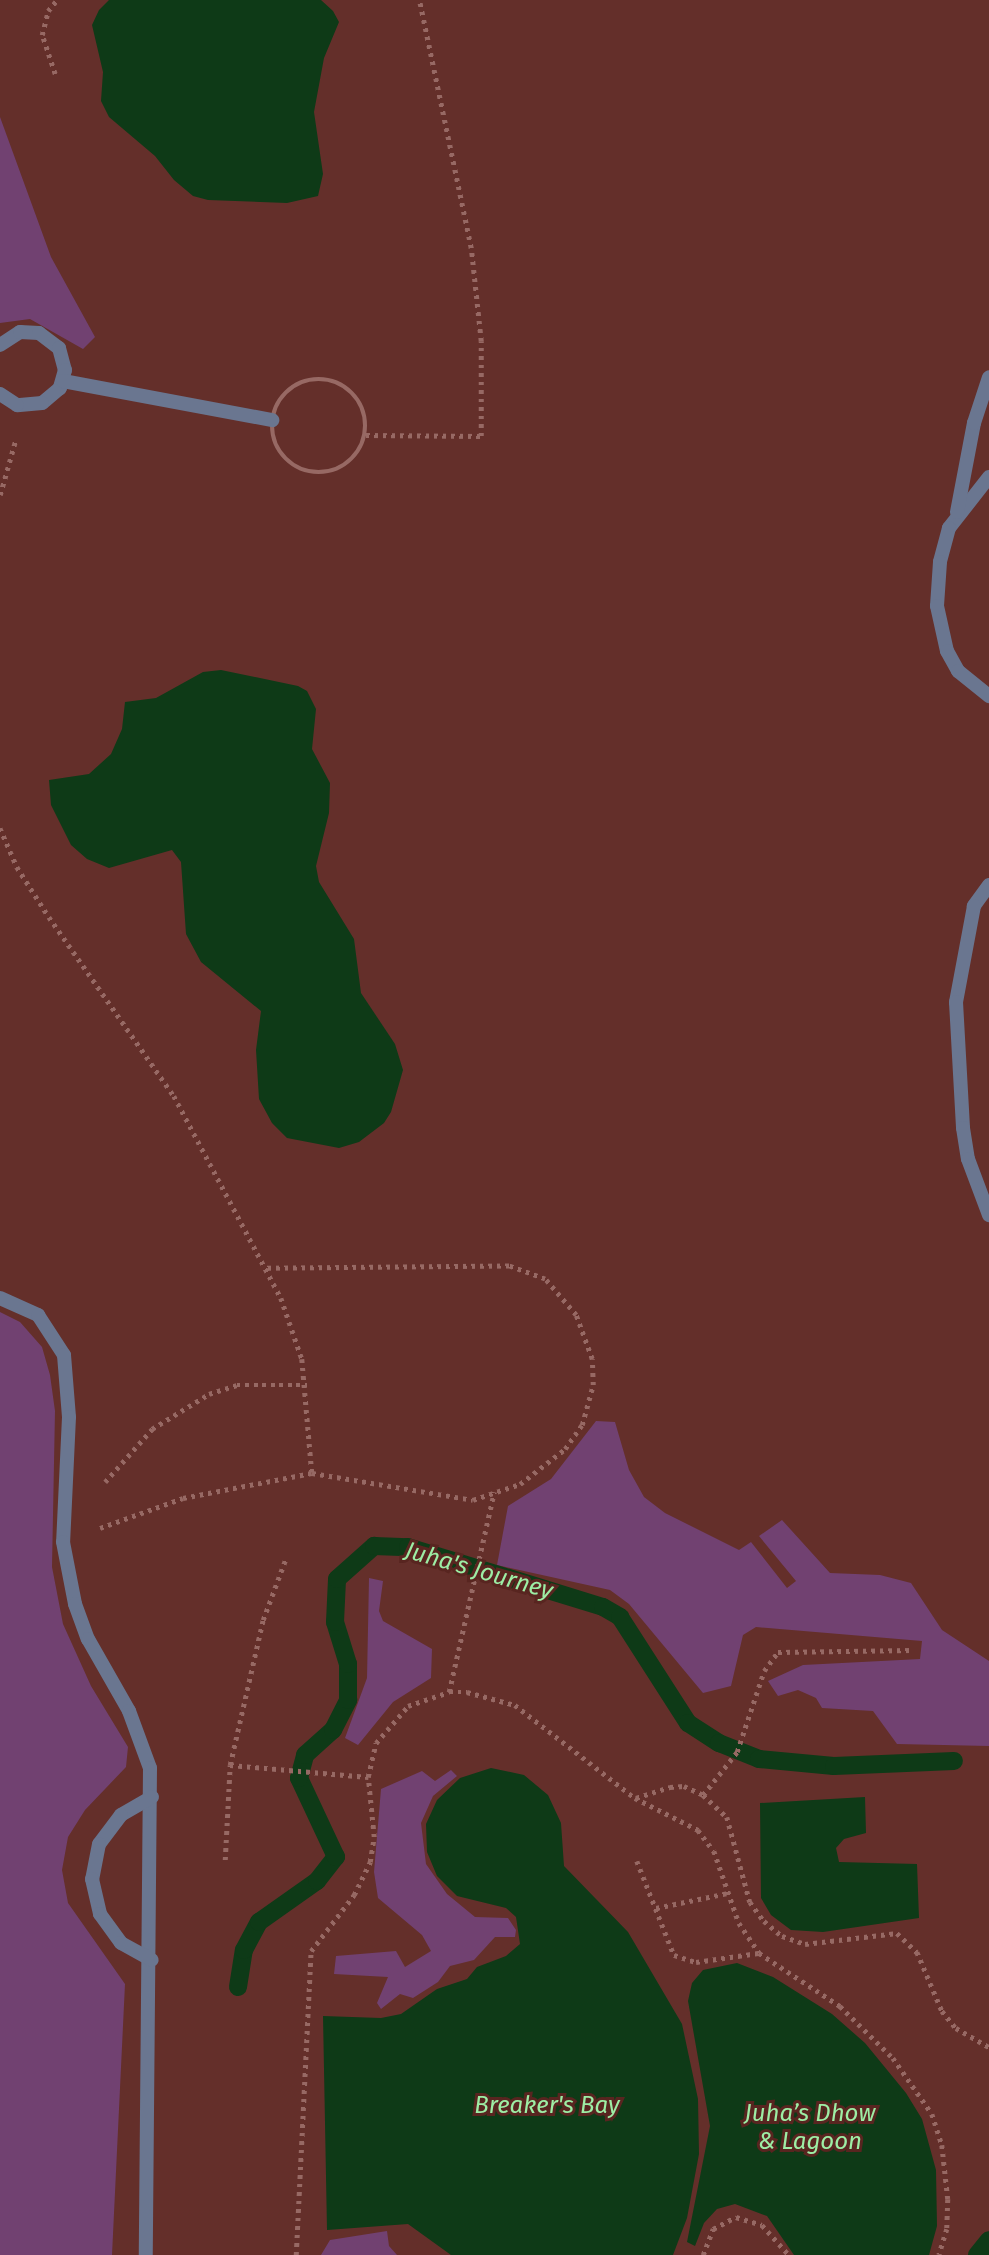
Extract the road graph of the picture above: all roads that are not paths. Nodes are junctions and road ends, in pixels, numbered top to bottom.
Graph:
1 (0, 345) edge
2 (989, 377) edge
3 (64, 381) junction
4 (0, 394) edge
5 (272, 420) road end
6 (989, 477) edge
7 (956, 519) junction
8 (989, 696) edge
9 (989, 884) edge
10 (989, 1215) edge
11 (0, 1298) edge
12 (152, 1797) junction
13 (152, 1960) junction
14 (146, 2255) edge

1 - 3 lane
2 - 7 lane
3 - 4 lane
3 - 5 lane
6 - 7 lane
7 - 8 lane
9 - 10 lane
11 - 12 lane
12 - 13 lane
12 - 13 lane
13 - 14 lane

